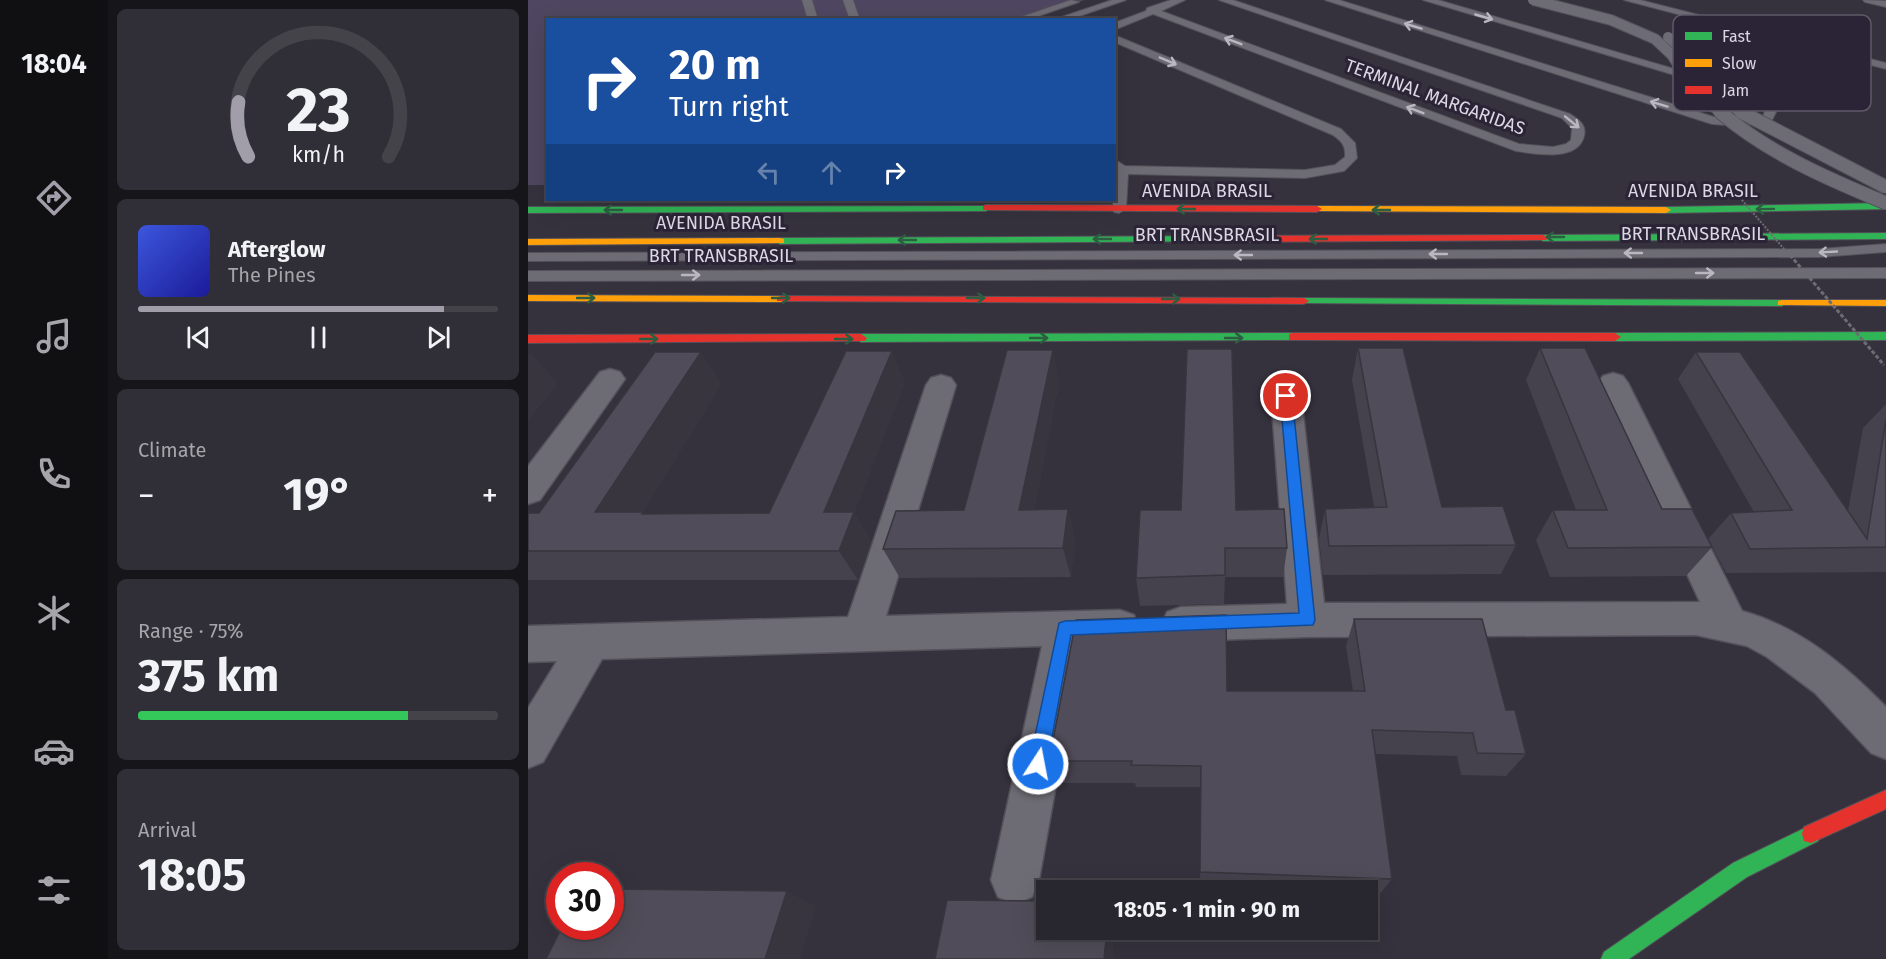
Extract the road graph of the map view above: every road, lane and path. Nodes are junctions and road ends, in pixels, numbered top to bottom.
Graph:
1 (807, 0) edge
2 (848, 0) edge
3 (1079, 0) edge
4 (1121, 0) edge
5 (1179, 0) edge
6 (1224, 0) edge
7 (1330, 0) edge
8 (1428, 0) edge
9 (1533, 0) edge
10 (1555, 0) edge
11 (1629, 0) edge
12 (1868, 0) edge
13 (1886, 4) edge
14 (1150, 10) junction
15 (1687, 15) edge
16 (812, 18) edge
17 (854, 18) edge
18 (1022, 18) edge
19 (1063, 18) edge
20 (1116, 26) edge
21 (1116, 39) edge
22 (1673, 41) edge
23 (1673, 54) edge
24 (1871, 62) edge
25 (1886, 66) edge
26 (1673, 72) edge
27 (1673, 108) edge
28 (1683, 111) edge
29 (1719, 111) edge
30 (1738, 111) edge
31 (1771, 111) edge
32 (1118, 166) edge
33 (1886, 187) edge
34 (1735, 192) dead end
35 (698, 201) edge
36 (814, 204) edge
37 (1886, 205) edge
38 (1119, 209) junction
39 (528, 210) edge
40 (687, 210) junction
41 (1570, 210) junction
42 (1886, 236) edge
43 (1359, 238) junction
44 (528, 242) edge
45 (1886, 248) edge
46 (528, 257) edge
47 (1886, 273) edge
48 (528, 276) edge
49 (528, 298) edge
50 (1886, 303) edge
51 (1886, 336) edge
52 (528, 339) edge
53 (1884, 365) dead end
54 (610, 379) dead end
55 (1613, 383) dead end
56 (941, 385) dead end
57 (1286, 396) dead end
58 (528, 491) edge
59 (1307, 620) junction
60 (1730, 625) junction
61 (1065, 628) junction
62 (861, 635) junction
63 (590, 643) junction
64 (528, 644) edge
65 (1886, 738) edge
66 (528, 747) edge
67 (1886, 799) edge
68 (1015, 880) dead end
69 (1611, 959) edge

1 - 16 lane
2 - 17 lane
3 - 18 lane
4 - 19 lane
5 - 14 lane
6 -> 14 lane, TERMINAL MARGARIDAS
27 -> 7 lane
8 -> 26 lane
9 - 23 lane, bridge
10 - 22 lane, bridge
11 - 15 lane
12 - 13 lane
14 - 20 lane
21 -> 32 lane
24 - 25 lane
31 -> 28 lane
29 - 37 lane, bridge
30 - 33 lane, bridge
32 - 38 lane
34 - 53 path, bridge
35 - 40 lane
36 - 38 main road, AVENIDA BRASIL
36 - 40 main road, AVENIDA BRASIL
37 -> 41 main road, AVENIDA BRASIL
41 -> 38 main road, AVENIDA BRASIL
40 -> 39 main road, AVENIDA BRASIL
41 - 43 main road
42 -> 43 main road, AVENIDA BRASIL
43 -> 44 main road, AVENIDA BRASIL
45 -> 46 lane, BRT TRANSBRASIL
48 -> 47 lane, BRT TRANSBRASIL
49 -> 50 main road
52 -> 51 main road
54 - 58 street
55 - 60 street
56 - 62 street
57 - 59 street
59 - 60 street
59 - 61 street
60 - 65 street
61 - 62 street
61 - 68 street
62 - 63 street
63 - 64 street
63 - 66 street
67 - 69 main road

